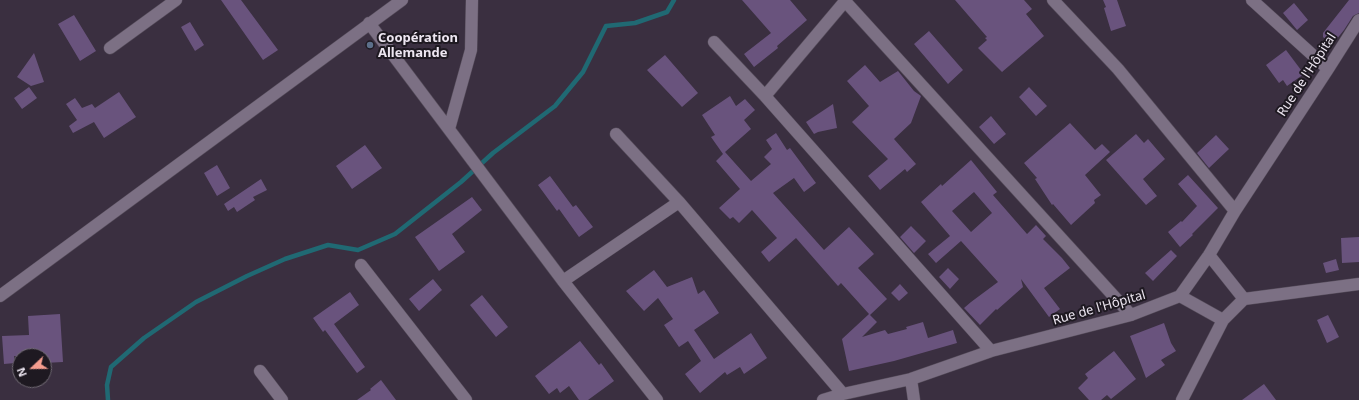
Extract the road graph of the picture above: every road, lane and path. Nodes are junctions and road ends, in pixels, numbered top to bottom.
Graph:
1 (176, 0) edge
2 (402, 0) edge
3 (472, 0) edge
4 (845, 0) edge
5 (1053, 0) edge
6 (1252, 0) edge
7 (369, 23) junction
8 (1358, 24) edge
9 (714, 42) dead end
10 (110, 48) dead end
11 (1328, 69) junction
12 (765, 96) junction
13 (449, 129) junction
14 (616, 134) dead end
15 (679, 202) junction
16 (1235, 211) junction
17 (1209, 255) junction
18 (361, 265) dead end
19 (563, 281) junction
20 (1359, 284) edge
21 (0, 296) edge
22 (1180, 296) junction
23 (1244, 298) junction
24 (1131, 315) junction
25 (1223, 320) junction
26 (991, 351) junction
27 (260, 371) dead end
28 (910, 379) junction
29 (843, 394) junction
30 (282, 400) edge
31 (466, 400) edge
32 (658, 400) edge
33 (823, 400) edge
34 (914, 400) edge
35 (1182, 400) edge

1 - 10 street
2 - 7 street
3 - 13 street
4 - 12 street
4 - 24 street
5 - 16 street
6 - 11 street
7 - 13 street
7 - 21 street
8 - 11 street, Rue de l'Hôpital
9 - 12 street
11 - 16 street, Rue de l'Hôpital
12 - 26 street
13 - 19 street
14 - 15 street
15 - 19 street
15 - 29 street
16 - 17 street, Rue de l'Hôpital
17 - 22 street, Rue de l'Hôpital
17 - 23 street
18 - 31 street
19 - 32 street
20 - 23 street
22 - 24 street, Rue de l'Hôpital
22 - 25 street
23 - 25 street
24 - 26 street, Rue de l'Hôpital
25 - 35 street
26 - 28 street, Rue de l'Hôpital
27 - 30 street
28 - 29 street, Rue de l'Hôpital
28 - 34 street
29 - 33 street, Rue de l'Hôpital

